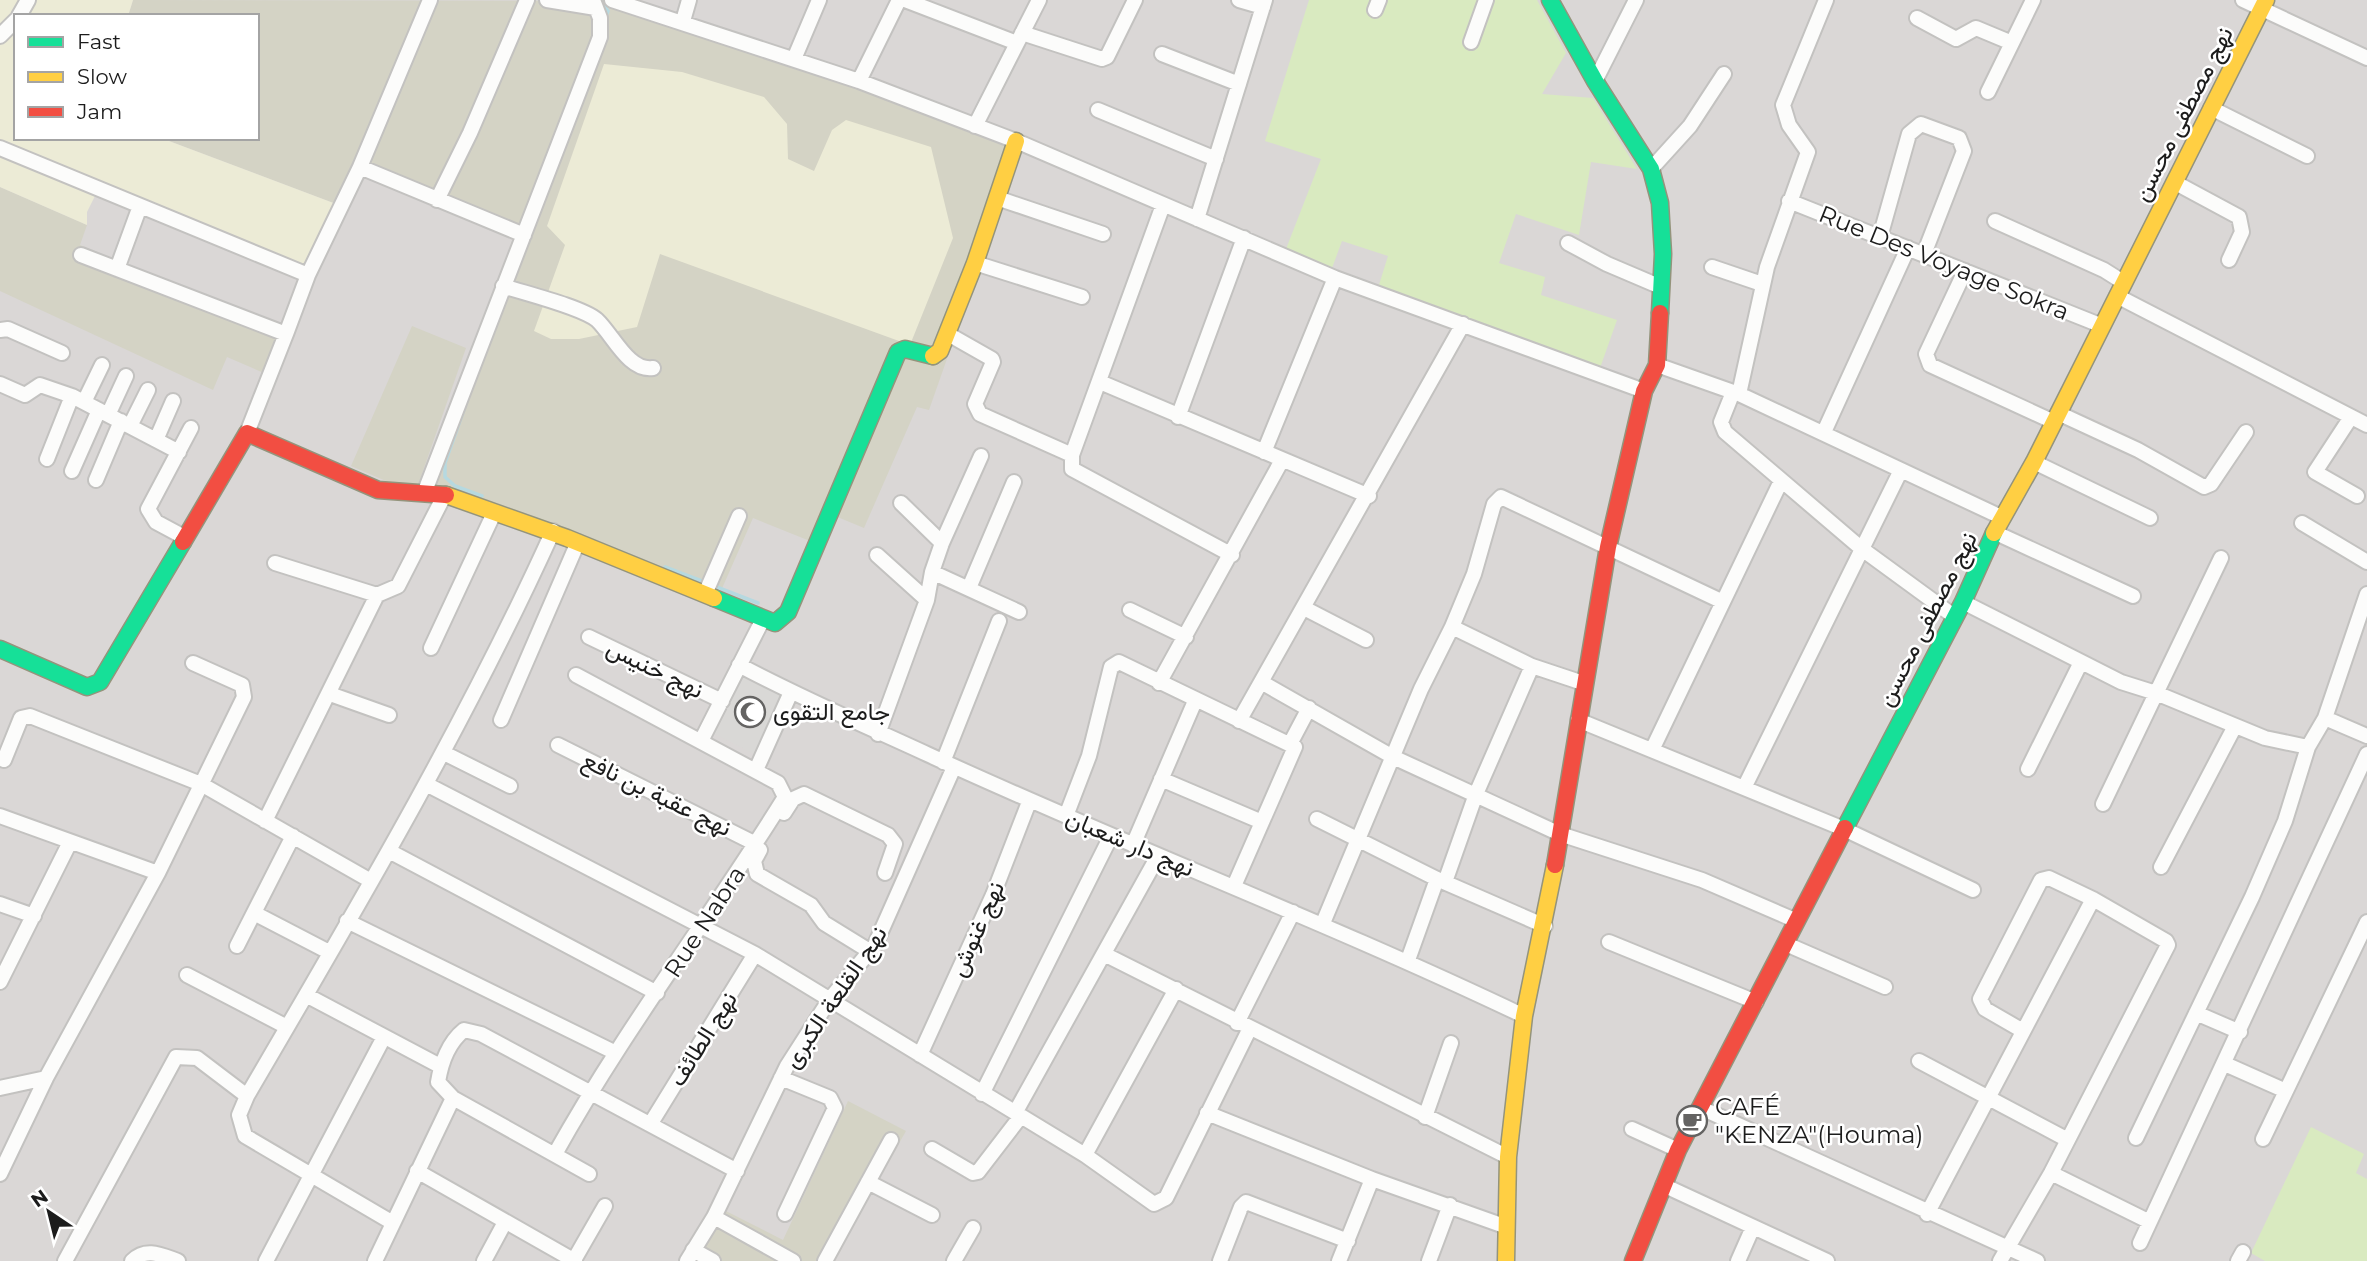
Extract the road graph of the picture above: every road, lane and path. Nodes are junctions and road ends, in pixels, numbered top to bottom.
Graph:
1 (430, 0) edge
2 (527, 0) edge
3 (547, 0) edge
4 (612, 0) edge
5 (690, 0) edge
6 (819, 0) edge
7 (899, 0) edge
8 (905, 0) edge
9 (1039, 0) edge
10 (1135, 0) edge
11 (1239, 0) edge
12 (1486, 0) edge
13 (1550, 0) edge
14 (1636, 0) edge
15 (1826, 0) edge
16 (2033, 0) edge
17 (2243, 0) edge
18 (595, 4) edge
19 (1264, 4) edge
20 (2264, 4) edge
21 (1917, 18) dead end
22 (14, 21) edge
23 (683, 21) junction
24 (0, 36) edge
25 (1019, 38) junction
26 (1471, 42) dead end
27 (2012, 43) junction
28 (1162, 54) dead end
29 (2367, 58) edge
30 (794, 59) junction
31 (1724, 74) dead end
32 (859, 81) junction
33 (1595, 81) junction
34 (1239, 84) junction
35 (1988, 92) dead end
36 (2211, 108) junction
37 (1098, 110) dead end
38 (975, 127) junction
39 (1016, 141) junction
40 (0, 148) edge
41 (2307, 156) dead end
42 (1216, 159) junction
43 (360, 167) junction
44 (1651, 169) junction
45 (2174, 182) junction
46 (997, 198) junction
47 (437, 200) junction
48 (1789, 201) junction
49 (1163, 205) junction
50 (140, 206) junction
51 (1197, 219) junction
52 (1995, 221) dead end
53 (1103, 234) dead end
54 (524, 235) junction
55 (1880, 237) junction
56 (1244, 238) junction
57 (1568, 243) dead end
58 (1908, 248) junction
59 (1924, 254) junction
60 (81, 255) dead end
61 (2229, 260) dead end
62 (975, 263) junction
63 (1712, 267) dead end
64 (117, 269) junction
65 (1965, 271) junction
66 (308, 275) junction
67 (1335, 278) junction
68 (1762, 284) junction
69 (503, 286) junction
70 (1661, 287) junction
71 (2120, 289) junction
72 (1082, 297) dead end
73 (1463, 324) junction
74 (2100, 325) junction
75 (0, 330) edge
76 (286, 334) junction
77 (948, 334) junction
78 (62, 353) dead end
79 (102, 365) dead end
80 (1657, 365) junction
81 (653, 368) dead end
82 (126, 376) dead end
83 (1100, 382) junction
84 (0, 384) edge
85 (148, 390) dead end
86 (1644, 391) junction
87 (1736, 393) junction
88 (78, 399) junction
89 (173, 401) dead end
90 (1178, 417) junction
91 (2056, 417) junction
92 (2351, 417) junction
93 (114, 418) junction
94 (2367, 425) edge
95 (191, 428) dead end
96 (1824, 432) junction
97 (2246, 432) dead end
98 (247, 433) junction
99 (156, 440) junction
100 (179, 452) junction
101 (1264, 452) junction
102 (1072, 455) junction
103 (981, 456) dead end
104 (47, 459) dead end
105 (1282, 460) junction
106 (2034, 462) junction
107 (72, 471) dead end
108 (1900, 472) junction
109 (96, 481) dead end
110 (1781, 481) junction
111 (1014, 482) dead end
112 (425, 491) junction
113 (445, 494) junction
114 (1369, 496) junction
115 (2357, 496) dead end
116 (901, 503) dead end
117 (494, 513) junction
118 (739, 516) dead end
119 (2150, 518) dead end
120 (2302, 523) dead end
121 (1998, 525) junction
122 (553, 531) junction
123 (184, 537) junction
124 (578, 542) junction
125 (942, 543) junction
126 (1608, 547) junction
127 (1862, 549) junction
128 (877, 555) dead end
129 (1232, 555) junction
130 (2221, 558) dead end
131 (2367, 562) edge
132 (275, 563) dead end
133 (932, 572) junction
134 (969, 588) junction
135 (705, 594) junction
136 (2367, 594) edge
137 (377, 595) junction
138 (2133, 596) dead end
139 (927, 600) junction
140 (1721, 601) junction
141 (1304, 608) junction
142 (1130, 610) dead end
143 (1959, 610) junction
144 (1019, 612) dead end
145 (763, 619) junction
146 (999, 621) dead end
147 (1452, 627) junction
148 (589, 637) dead end
149 (1186, 637) junction
150 (1366, 640) dead end
151 (431, 648) dead end
152 (0, 649) edge
153 (193, 663) dead end
154 (2080, 664) junction
155 (739, 665) junction
156 (1532, 666) junction
157 (576, 676) dead end
158 (1158, 682) junction
159 (1261, 682) junction
160 (1583, 683) junction
161 (791, 692) junction
162 (2156, 693) junction
163 (330, 694) junction
164 (722, 701) junction
165 (1195, 701) junction
166 (1309, 708) junction
167 (389, 715) dead end
168 (2325, 718) junction
169 (501, 720) dead end
170 (1578, 720) junction
171 (1239, 721) junction
172 (2235, 726) junction
173 (878, 734) junction
174 (2367, 736) edge
175 (701, 741) junction
176 (1290, 744) junction
177 (558, 745) dead end
178 (2308, 747) junction
179 (1652, 750) junction
180 (444, 753) junction
181 (2367, 754) edge
182 (1393, 757) junction
183 (4, 760) dead end
184 (949, 764) junction
185 (2028, 769) dead end
186 (756, 770) junction
187 (1161, 779) junction
188 (201, 784) junction
189 (426, 784) junction
190 (510, 786) dead end
191 (1744, 788) junction
192 (1476, 794) junction
193 (1030, 802) junction
194 (2103, 804) dead end
195 (0, 816) edge
196 (1066, 816) junction
197 (1317, 820) dead end
198 (265, 821) junction
199 (1262, 822) junction
200 (1844, 829) junction
201 (1560, 834) junction
202 (293, 836) junction
203 (1111, 836) junction
204 (1358, 838) junction
205 (70, 842) junction
206 (756, 844) junction
207 (1133, 845) junction
208 (389, 851) junction
209 (1158, 856) junction
210 (2161, 867) dead end
211 (158, 873) junction
212 (885, 873) dead end
213 (371, 881) junction
214 (1441, 881) junction
215 (1234, 886) junction
216 (1973, 890) dead end
217 (2093, 899) junction
218 (0, 904) edge
219 (1293, 912) junction
220 (254, 913) junction
221 (34, 916) junction
222 (347, 921) junction
223 (1797, 921) junction
224 (2367, 922) edge
225 (1323, 923) junction
226 (1545, 926) junction
227 (702, 927) junction
228 (1609, 942) dead end
229 (1786, 944) junction
230 (237, 946) dead end
231 (871, 951) junction
232 (329, 952) junction
233 (755, 954) junction
234 (1104, 954) junction
235 (1408, 960) junction
236 (187, 975) dead end
237 (0, 982) edge
238 (1885, 987) dead end
239 (1176, 989) junction
240 (657, 993) junction
241 (306, 995) junction
242 (830, 999) junction
243 (1756, 1002) junction
244 (2196, 1013) junction
245 (1524, 1016) junction
246 (1243, 1026) junction
247 (287, 1027) junction
248 (2023, 1031) junction
249 (2240, 1032) junction
250 (384, 1037) junction
251 (1451, 1043) dead end
252 (614, 1052) junction
253 (920, 1055) junction
254 (1919, 1061) dead end
255 (2225, 1064) junction
256 (440, 1066) junction
257 (46, 1078) junction
258 (781, 1078) junction
259 (0, 1088) edge
260 (590, 1090) junction
261 (2286, 1091) junction
262 (982, 1094) junction
263 (247, 1096) junction
264 (453, 1098) junction
265 (1989, 1100) junction
266 (1700, 1108) junction
267 (1207, 1113) junction
268 (1018, 1114) junction
269 (1425, 1117) junction
270 (651, 1123) junction
271 (1632, 1129) dead end
272 (2136, 1138) dead end
273 (2263, 1139) dead end
274 (891, 1140) dead end
275 (2068, 1140) junction
276 (932, 1149) dead end
277 (1678, 1150) junction
278 (555, 1154) junction
279 (1085, 1155) junction
280 (1508, 1157) junction
281 (418, 1171) junction
282 (737, 1171) junction
283 (2051, 1173) junction
284 (0, 1174) edge
285 (589, 1174) dead end
286 (310, 1175) junction
287 (1372, 1179) junction
288 (868, 1182) junction
289 (1663, 1185) junction
290 (1450, 1205) junction
291 (605, 1206) dead end
292 (785, 1214) dead end
293 (1927, 1214) junction
294 (932, 1215) dead end
295 (714, 1216) junction
296 (2148, 1221) junction
297 (505, 1222) junction
298 (393, 1223) junction
299 (1507, 1227) junction
300 (1753, 1227) junction
301 (973, 1228) dead end
302 (1348, 1241) junction
303 (2140, 1242) dead end
304 (2007, 1247) junction
305 (690, 1256) edge
306 (788, 1260) edge
307 (65, 1261) edge
308 (132, 1261) edge
309 (178, 1261) edge
310 (266, 1261) edge
311 (374, 1261) edge
312 (484, 1261) edge
313 (575, 1261) edge
314 (713, 1261) edge
315 (825, 1261) edge
316 (954, 1261) edge
317 (1220, 1261) edge
318 (1339, 1261) edge
319 (1429, 1261) edge
320 (1506, 1261) edge
321 (1633, 1261) edge
322 (1738, 1261) edge
323 (1827, 1261) edge
324 (2000, 1261) edge
325 (2037, 1261) edge

1 - 43 street
2 - 47 street
3 - 18 street
4 - 23 street
5 - 23 street
6 - 30 street
7 - 32 street
8 - 25 street
9 - 25 street
10 - 25 street
11 - 19 street
12 - 26 street
13 - 33 street
14 - 33 street
15 - 48 street
16 - 27 street
17 - 20 street
18 - 54 street
19 - 34 street
20 - 29 street
20 - 36 street, نهج مصطفى محسن
21 - 27 street
22 - 24 street
23 - 30 street
25 - 38 street
27 - 35 street
28 - 34 street
30 - 32 street
31 - 44 street
32 - 38 street
33 - 44 street
34 - 42 street
36 - 41 street
36 - 45 street, نهج مصطفى محسن
37 - 42 street
38 - 39 street
39 - 46 street
39 - 49 street
40 - 50 street
42 - 51 street
43 - 47 street
43 - 66 street
44 - 70 street
45 - 61 street
45 - 71 street, نهج مصطفى محسن
46 - 53 street
46 - 62 street
47 - 54 street
48 - 55 street, Rue Des Voyage Sokra
48 - 68 street
49 - 51 street
49 - 83 street
50 - 64 street
50 - 66 street
51 - 56 street
52 - 71 street
54 - 69 street
55 - 58 street, Rue Des Voyage Sokra
55 - 59 street
56 - 67 street
56 - 90 street
57 - 70 street
58 - 59 street, Rue Des Voyage Sokra
58 - 96 street
59 - 65 street, Rue Des Voyage Sokra
60 - 64 street
62 - 72 street
62 - 77 street
63 - 68 street
64 - 76 street
65 - 74 street, Rue Des Voyage Sokra
65 - 91 street
66 - 76 street
67 - 73 street
67 - 101 street
68 - 87 street
69 - 81 street
69 - 112 street
70 - 80 street
71 - 74 street, نهج مصطفى محسن
71 - 92 street
73 - 86 street
73 - 114 street
74 - 91 street, نهج مصطفى محسن
75 - 78 street
76 - 98 street
77 - 102 street
77 - 145 street
79 - 88 street
80 - 86 street
80 - 87 street
82 - 93 street
83 - 90 street
83 - 102 street
84 - 88 street
85 - 93 street
86 - 126 street
87 - 96 street
87 - 110 street
88 - 93 street
88 - 104 street
89 - 99 street
90 - 101 street
91 - 97 street
91 - 106 street, نهج مصطفى محسن
92 - 94 street
92 - 115 street
93 - 99 street
93 - 107 street
93 - 109 street
95 - 100 street
96 - 108 street
98 - 112 street
98 - 123 street
99 - 100 street
100 - 123 street
101 - 105 street
102 - 129 street
103 - 125 street
105 - 114 street
105 - 129 street
106 - 119 street
106 - 121 street, نهج مصطفى محسن
108 - 121 street
108 - 127 street
110 - 127 street
110 - 140 street
111 - 134 street
112 - 113 street
113 - 117 street
113 - 137 street
114 - 141 street
116 - 125 street
117 - 122 street
117 - 151 street
118 - 135 street
120 - 131 street
121 - 138 street
121 - 143 street, نهج مصطفى محسن
122 - 124 street
122 - 180 street
123 - 152 street
124 - 135 street
124 - 169 street
125 - 133 street
126 - 140 street
126 - 147 street
126 - 160 street
127 - 143 street
127 - 191 street
128 - 139 street
129 - 149 street
130 - 162 street
132 - 137 street
133 - 134 street
133 - 139 street
134 - 144 street
135 - 145 street
136 - 168 street
137 - 163 street
139 - 173 street
140 - 179 street
141 - 150 street
141 - 159 street
142 - 149 street
143 - 154 street
143 - 200 street, نهج مصطفى محسن
145 - 155 street
146 - 184 street, نهج القلعة الكبرى
147 - 156 street
147 - 182 street
148 - 164 street, نهج خنيس
149 - 158 street
153 - 188 street
154 - 162 street
154 - 185 street
155 - 161 street, نهج دار شعبان
155 - 164 street
156 - 160 street
156 - 192 street
157 - 175 street, Rue Nabra
158 - 165 street
158 - 196 street
159 - 166 street
159 - 171 street
160 - 170 street
161 - 173 street, نهج دار شعبان
161 - 186 street
162 - 172 street
162 - 194 street
163 - 167 street
163 - 198 street
164 - 175 street
165 - 171 street
165 - 187 street
166 - 176 street
166 - 182 street
168 - 174 street
168 - 178 street
170 - 179 street
170 - 201 street
171 - 176 street
172 - 178 street
172 - 210 street
173 - 184 street, نهج دار شعبان
175 - 186 street, Rue Nabra
176 - 199 street
177 - 206 street, نهج عقبة بن نافع
178 - 244 street
179 - 191 street
180 - 189 street
180 - 190 street
181 - 249 street
182 - 192 street
182 - 204 street
183 - 188 street
184 - 193 street, نهج دار شعبان
184 - 231 street, نهج القلعة الكبرى
186 - 206 street, Rue Nabra
187 - 199 street
187 - 207 street
188 - 198 street
188 - 211 street
189 - 208 street
189 - 227 street
191 - 200 street
192 - 201 street
192 - 214 street
193 - 196 street, نهج دار شعبان
193 - 253 street, نهج غنوش
195 - 205 street
196 - 203 street, نهج دار شعبان
197 - 204 street
198 - 202 street
199 - 215 street
200 - 216 street
200 - 223 street, نهج مصطفى محسن
201 - 223 street
201 - 226 street
202 - 213 street
202 - 220 street
203 - 207 street, نهج دار شعبان
203 - 262 street
204 - 214 street
204 - 225 street
205 - 211 street
205 - 221 street
206 - 227 street, Rue Nabra
207 - 209 street, نهج دار شعبان
208 - 213 street
208 - 240 street
209 - 215 street, نهج دار شعبان
209 - 234 street
211 - 257 street
212 - 231 street
213 - 222 street
214 - 226 street
214 - 235 street
215 - 219 street, نهج دار شعبان
217 - 248 street
217 - 248 street
217 - 275 street
218 - 221 street
219 - 225 street, نهج دار شعبان
219 - 246 street
220 - 230 street
220 - 232 street
221 - 237 street
222 - 232 street
222 - 252 street
223 - 229 street, نهج مصطفى محسن
224 - 261 street
225 - 235 street, نهج دار شعبان
226 - 245 street
227 - 233 street
227 - 240 street, Rue Nabra
228 - 243 street
229 - 238 street
229 - 243 street, نهج مصطفى محسن
231 - 242 street, نهج القلعة الكبرى
232 - 241 street
233 - 242 street
233 - 270 street, نهج الطائف
234 - 239 street
234 - 268 street
235 - 245 street, نهج دار شعبان
236 - 247 street
239 - 246 street
239 - 279 street
240 - 252 street, Rue Nabra
241 - 247 street
241 - 250 street
242 - 253 street
242 - 258 street, نهج القلعة الكبرى
243 - 266 street, نهج مصطفى محسن
244 - 249 street
244 - 272 street
245 - 280 street
246 - 267 street
246 - 269 street
247 - 263 street
248 - 265 street
249 - 255 street
250 - 256 street
250 - 286 street
251 - 269 street
252 - 260 street, Rue Nabra
253 - 262 street
254 - 265 street
255 - 261 street
255 - 296 street
256 - 260 street
256 - 264 street
257 - 259 street
257 - 284 street
258 - 282 street, نهج القلعة الكبرى
258 - 292 street
260 - 270 street
260 - 278 street, Rue Nabra
261 - 273 street
262 - 268 street
263 - 286 street
263 - 307 street
264 - 278 street
264 - 281 street
265 - 275 street
265 - 293 street
266 - 277 street, نهج مصطفى محسن
266 - 293 street
267 - 279 street
267 - 287 street
268 - 276 street
268 - 279 street
269 - 280 street
270 - 282 street
271 - 277 street
274 - 288 street
275 - 283 street
277 - 289 street, نهج مصطفى محسن
278 - 285 street
280 - 299 street
281 - 297 street
281 - 298 street
282 - 295 street, نهج القلعة الكبرى
283 - 296 street
283 - 304 street
286 - 298 street
286 - 310 street
287 - 290 street
287 - 302 street
288 - 294 street
288 - 315 street
289 - 300 street
289 - 321 street, نهج مصطفى محسن
290 - 299 street
290 - 319 street
291 - 313 street
293 - 304 street
295 - 305 street, نهج القلعة الكبرى
295 - 306 street
296 - 303 street
297 - 312 street
297 - 313 street
298 - 311 street
299 - 320 street
300 - 322 street
300 - 323 street
301 - 316 street
302 - 317 street
302 - 318 street
304 - 324 street
304 - 325 street
305 - 314 street
308 - 309 street

